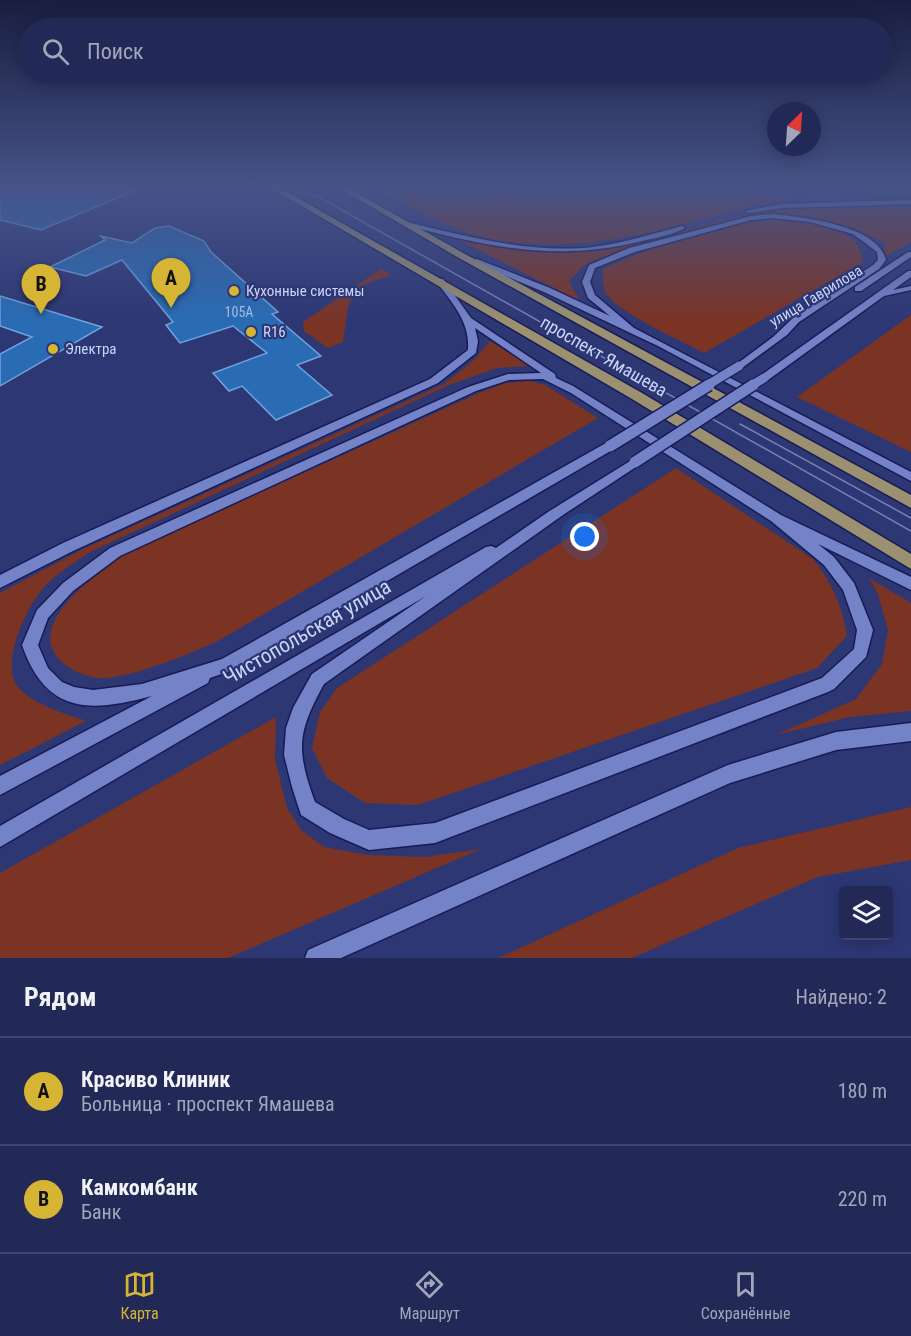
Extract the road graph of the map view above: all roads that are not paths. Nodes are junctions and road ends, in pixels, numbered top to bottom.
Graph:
1 (353, 233) edge
2 (420, 233) edge
3 (445, 233) edge
4 (667, 233) edge
5 (696, 233) edge
6 (854, 233) edge
7 (911, 254) edge
8 (462, 256) junction
9 (911, 273) edge
10 (440, 282) junction
11 (911, 288) edge
12 (881, 295) junction
13 (468, 320) junction
14 (631, 330) junction
15 (777, 337) junction
16 (573, 391) junction
17 (610, 446) joint
18 (635, 462) joint
19 (910, 477) edge
20 (911, 502) edge
21 (558, 512) junction
22 (776, 518) junction
23 (911, 562) edge
24 (0, 582) edge
25 (911, 584) edge
26 (230, 664) junction
27 (911, 732) edge
28 (0, 786) edge
29 (0, 837) edge
30 (316, 958) edge

1 - 10 main road, проспект Ямашева
2 - 8 main road, проспект Ямашева
3 - 4 main road
5 - 14 main road
6 - 15 main road
7 - 15 main road, улица Гаврилова
8 - 14 main road
8 - 20 main road, проспект Ямашева
9 - 12 main road, улица Гаврилова
10 - 13 main road
10 - 23 main road, проспект Ямашева
11 - 12 main road
12 - 18 main road, улица Гаврилова, bridge
13 - 16 main road
13 - 24 main road
14 - 19 main road
15 - 17 main road, улица Гаврилова, bridge
16 - 22 main road
16 - 26 main road
17 - 26 main road, Чистопольская улица
18 - 21 main road, Чистопольская улица
21 - 22 main road
21 - 29 main road, Чистопольская улица
22 - 25 main road
26 - 28 main road, Чистопольская улица
27 - 30 main road

